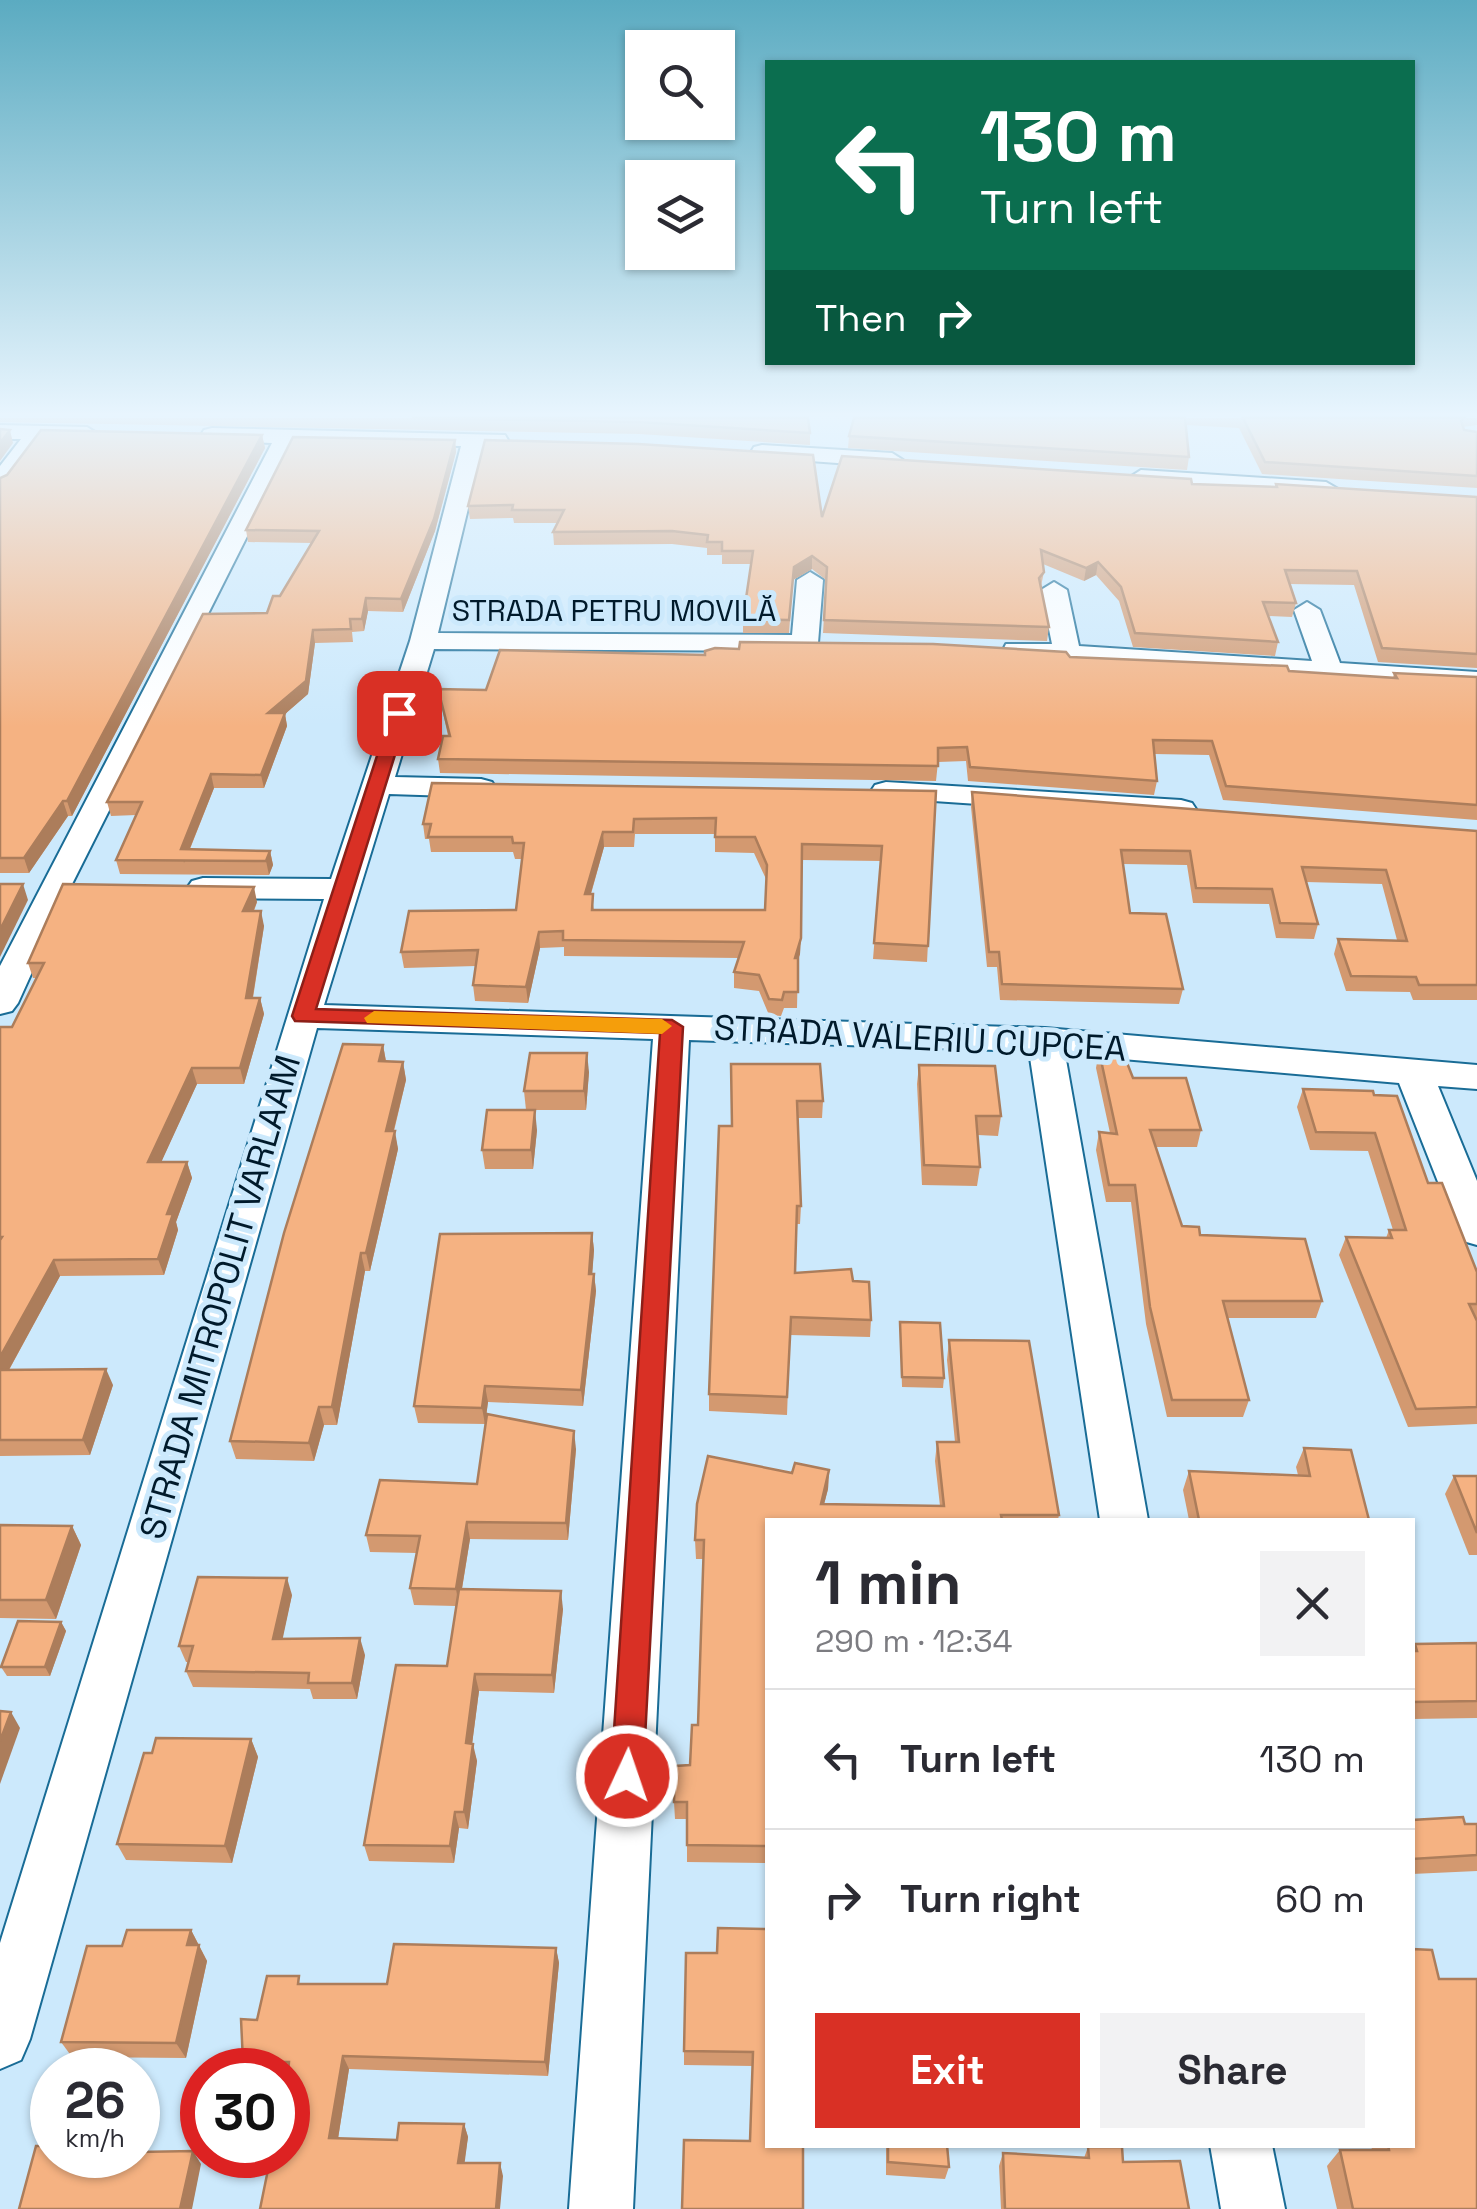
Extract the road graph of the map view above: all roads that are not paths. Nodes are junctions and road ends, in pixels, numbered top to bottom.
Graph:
1 (243, 521) edge
2 (453, 521) edge
3 (810, 580) dead end
4 (1054, 590) dead end
5 (1307, 610) dead end
6 (423, 641) junction
7 (805, 643) junction
8 (841, 644) edge
9 (990, 649) edge
10 (1067, 652) junction
11 (1328, 670) junction
12 (1477, 680) edge
13 (376, 786) junction
14 (508, 789) edge
15 (852, 791) edge
16 (1206, 812) edge
17 (18, 887) edge
18 (54, 888) junction
19 (93, 888) edge
20 (171, 888) edge
21 (345, 889) junction
22 (0, 1003) edge
23 (303, 1016) junction
24 (672, 1027) junction
25 (1044, 1040) junction
26 (1413, 1071) junction
27 (1477, 1077) edge
28 (1477, 1230) edge
29 (1124, 1518) edge
30 (0, 2039) edge
31 (1242, 2148) edge
32 (601, 2209) edge
33 (1253, 2209) edge

1 - 18 street
2 - 6 street, STRADA MITROPOLIT VARLAAM
3 - 7 street, STRADA PETRU MOVILĂ
4 - 10 street
5 - 11 street
6 - 7 street, STRADA PETRU MOVILĂ
6 - 13 street, STRADA MITROPOLIT VARLAAM
7 - 8 street, STRADA PETRU MOVILĂ
9 - 10 street
10 - 11 street
11 - 12 street
13 - 14 street
13 - 21 street, STRADA MITROPOLIT VARLAAM
15 - 16 street
17 - 18 street
18 - 19 street
18 - 22 street
20 - 21 street
21 - 23 street, STRADA MITROPOLIT VARLAAM
23 - 24 street, STRADA VALERIU CUPCEA
23 - 30 street, STRADA MITROPOLIT VARLAAM
24 - 25 street, STRADA VALERIU CUPCEA
24 - 32 street
25 - 26 street, STRADA VALERIU CUPCEA
25 - 29 street
26 - 27 street, STRADA VALERIU CUPCEA
26 - 28 street
31 - 33 street

